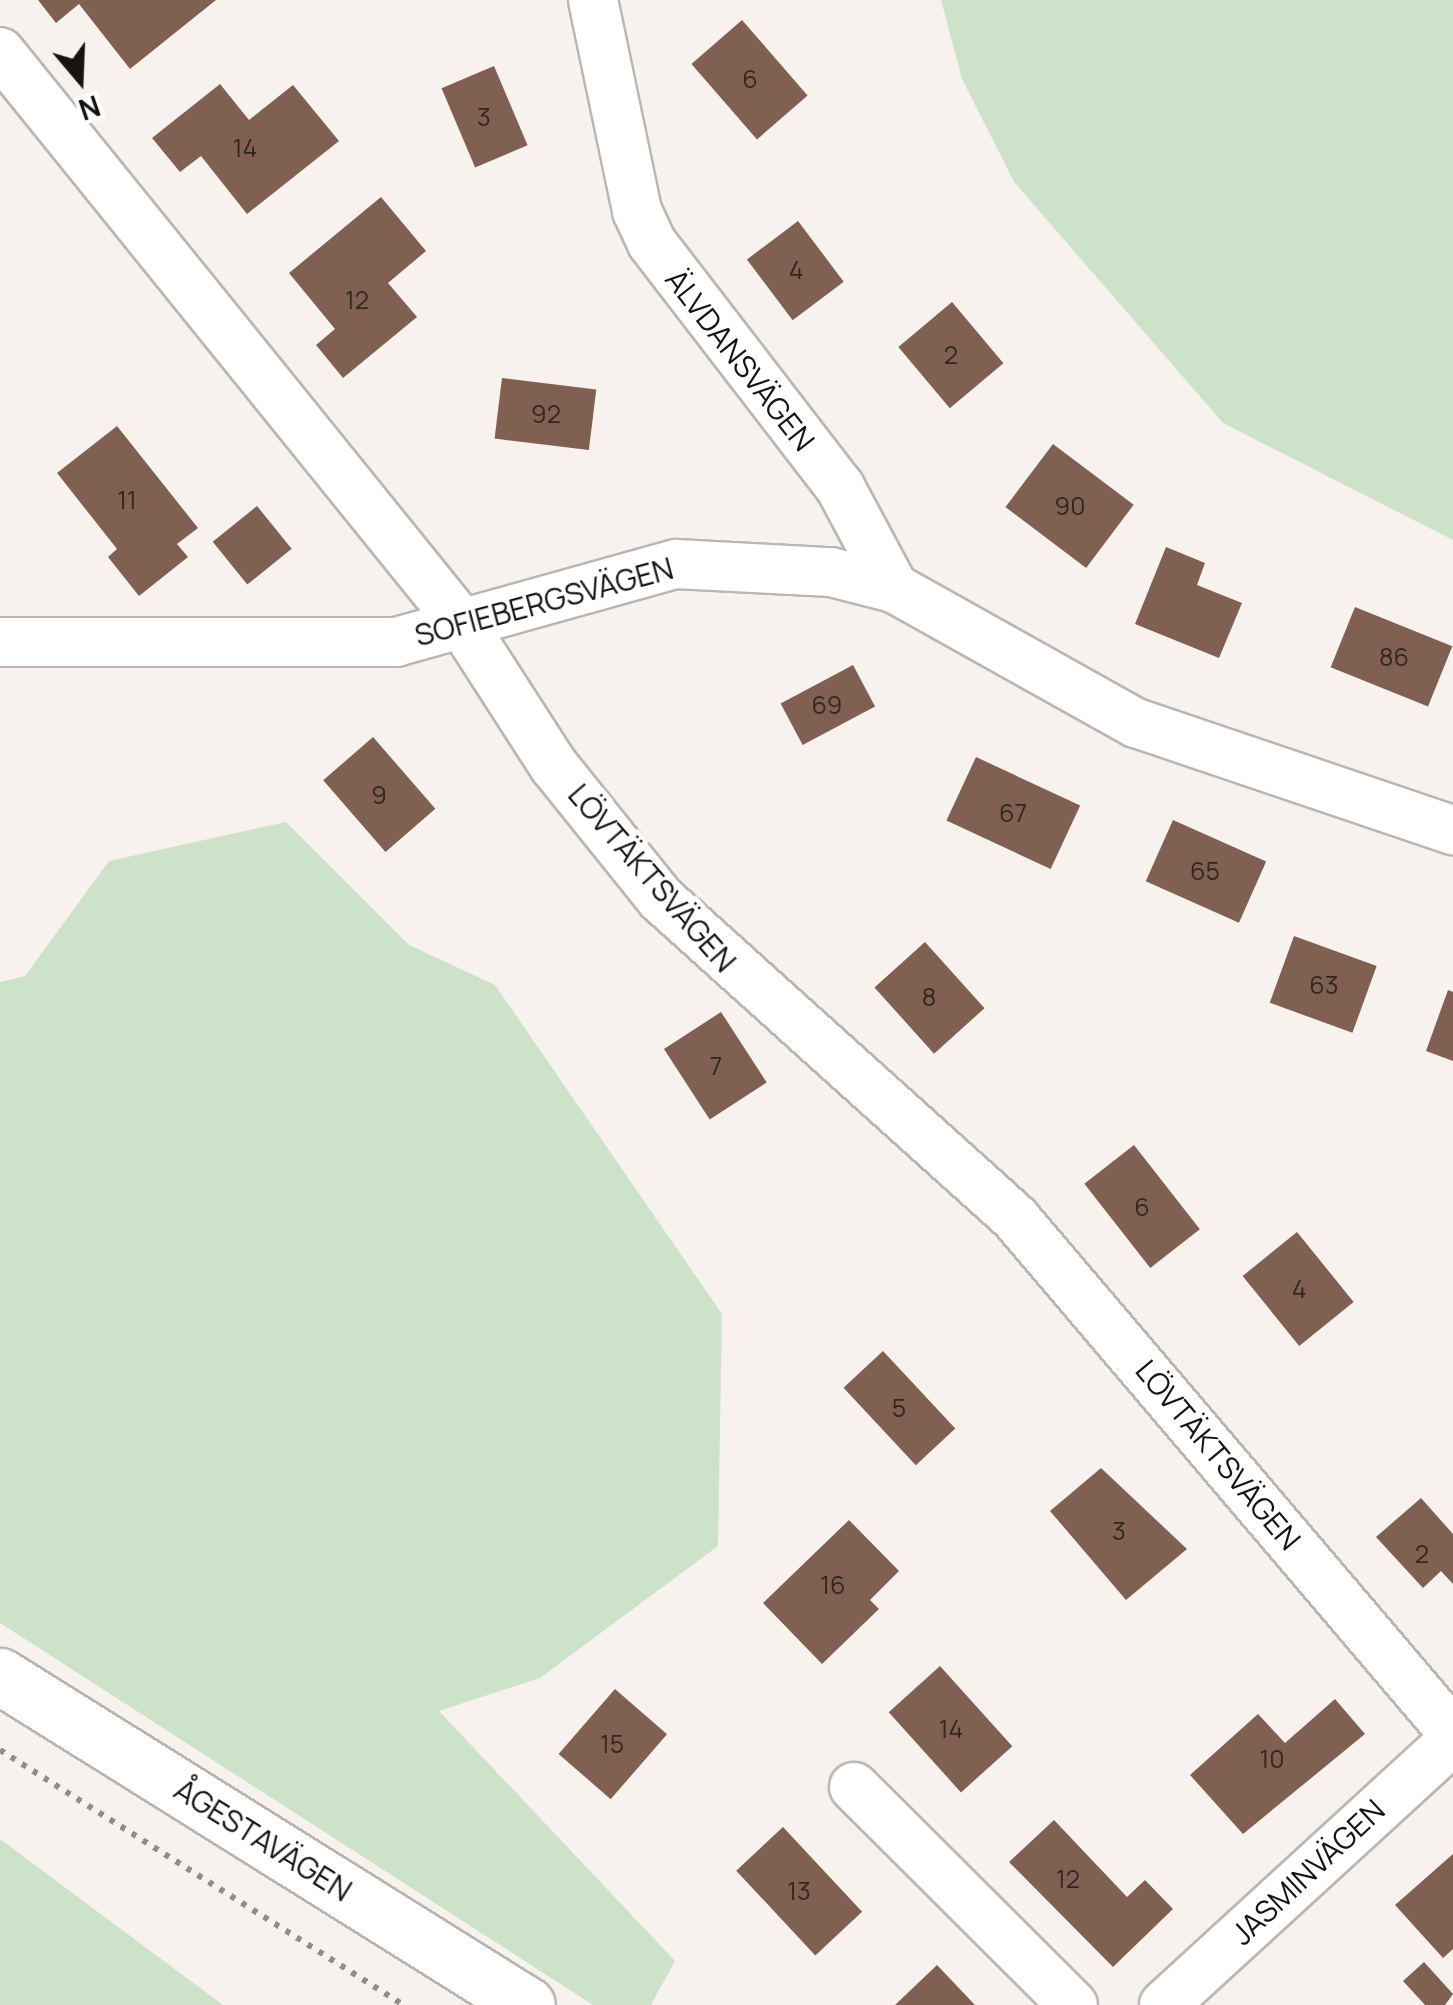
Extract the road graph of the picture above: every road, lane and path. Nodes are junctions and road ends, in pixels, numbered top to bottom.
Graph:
1 (593, 0) edge
2 (0, 52) edge
3 (894, 588) junction
4 (462, 625) junction
5 (0, 642) edge
6 (1453, 830) edge
7 (0, 1676) edge
8 (1453, 1736) edge
9 (0, 1750) edge
10 (854, 1788) dead end
11 (403, 2005) edge
12 (526, 2005) edge
13 (1073, 2005) edge
14 (1164, 2005) edge

1 - 3 street, ÄLVDANSVÄGEN
2 - 4 street, LÖVTÄKTSVÄGEN
3 - 4 street, SOFIEBERGSVÄGEN
3 - 6 street, SOFIEBERGSVÄGEN
4 - 5 street, SOFIEBERGSVÄGEN
4 - 8 street, LÖVTÄKTSVÄGEN
7 - 12 main road, ÅGESTAVÄGEN
8 - 14 street, JASMINVÄGEN
9 - 11 path
10 - 13 street

